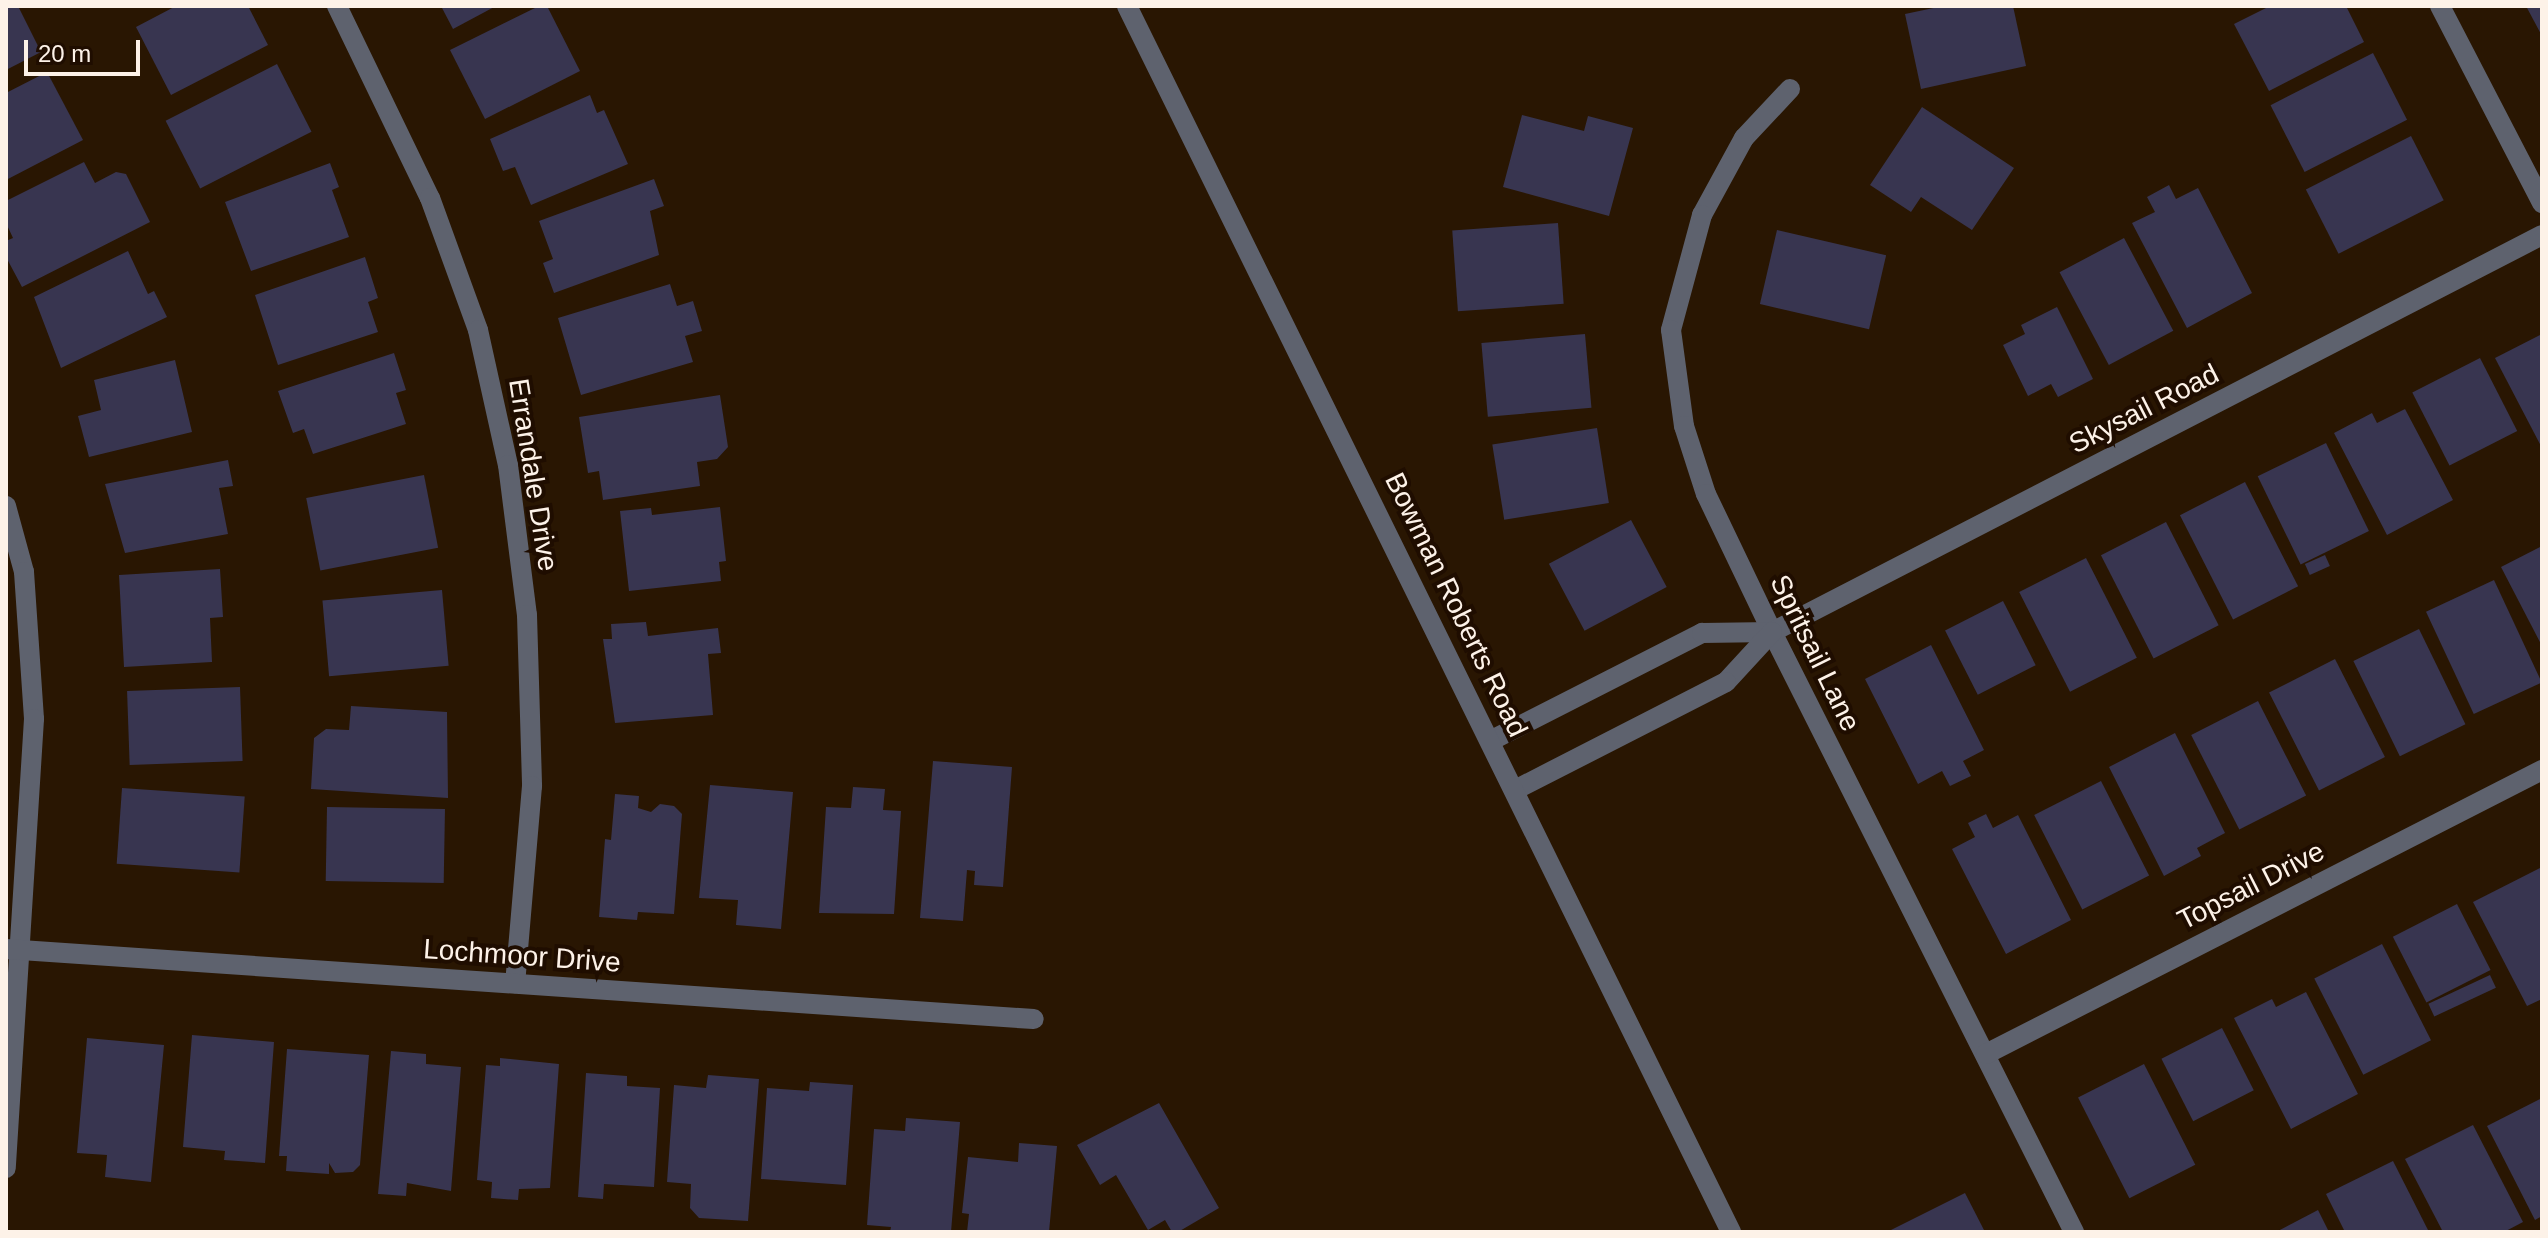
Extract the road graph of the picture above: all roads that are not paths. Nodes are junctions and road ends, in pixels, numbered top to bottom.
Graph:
1 (337, 6) edge
2 (1127, 6) edge
3 (2440, 6) edge
4 (1790, 89) dead end
5 (2542, 203) edge
6 (2542, 235) edge
7 (6, 506) edge
8 (1772, 632) junction
9 (1492, 740) junction
10 (2542, 770) edge
11 (1517, 789) junction
12 (13, 949) edge
13 (515, 983) junction
14 (1034, 1019) dead end
15 (1986, 1054) junction
16 (6, 1168) edge
17 (1731, 1232) edge
18 (2074, 1232) edge

1 - 13 street, Errandale Drive
2 - 9 street, Bowman Roberts Road
3 - 5 street
4 - 8 street, Spritsail Lane
6 - 8 street, Skysail Road
7 - 12 street
8 - 9 street, Skysail Road
8 - 11 street, Skysail Road
8 - 15 street, Spritsail Lane
9 - 11 street, Bowman Roberts Road
10 - 15 street, Topsail Drive
11 - 17 street, Bowman Roberts Road
12 - 13 street, Lochmoor Drive
12 - 16 street
13 - 14 street, Lochmoor Drive
15 - 18 street, Spritsail Lane

